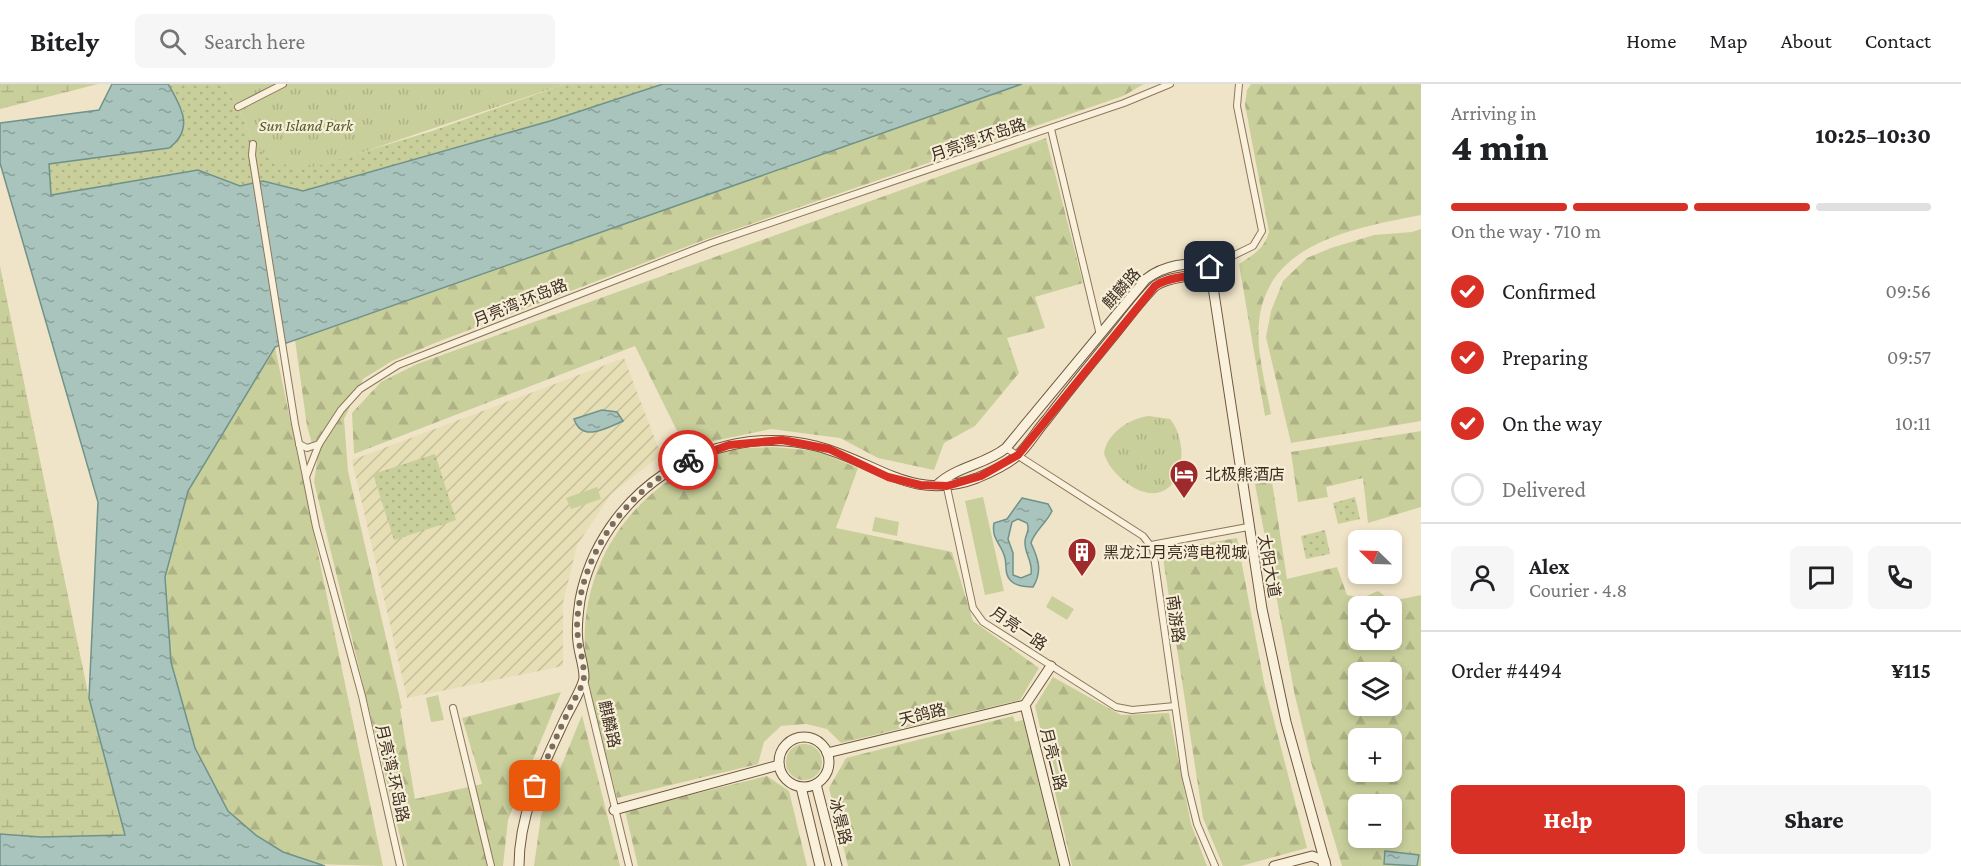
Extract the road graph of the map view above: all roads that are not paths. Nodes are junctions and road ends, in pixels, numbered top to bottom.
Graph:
1 (283, 84) edge
2 (1170, 84) edge
3 (1239, 84) edge
4 (238, 107) dead end
5 (1051, 129) junction
6 (253, 144) dead end
7 (1210, 267) junction
8 (1100, 336) junction
9 (299, 444) junction
10 (319, 444) junction
11 (1006, 448) junction
12 (1018, 455) junction
13 (306, 477) junction
14 (943, 482) junction
15 (1248, 527) junction
16 (1151, 544) junction
17 (1051, 666) junction
18 (584, 680) junction
19 (1025, 705) junction
20 (1175, 706) junction
21 (453, 708) dead end
22 (827, 753) junction
23 (779, 765) junction
24 (816, 784) junction
25 (801, 787) junction
26 (614, 810) junction
27 (1324, 864) edge
28 (400, 866) edge
29 (490, 866) edge
30 (519, 866) edge
31 (629, 866) edge
32 (820, 866) edge
33 (837, 866) edge
34 (1065, 866) edge
35 (1215, 866) edge
36 (1274, 866) edge

1 - 4 street
2 - 5 street, 月亮湾·环岛路
3 - 7 street
5 - 8 street
5 - 10 street, 月亮湾·环岛路
6 - 9 street
7 - 8 street, 麒麟路
7 - 12 street, 麒麟路
7 - 15 street, 太阳大道
8 - 11 street, 麒麟路
9 - 10 street
9 - 13 street
10 - 13 street, 月亮湾·环岛路
11 - 12 street
11 - 14 street, 麒麟路
12 - 14 street, 麒麟路
12 - 16 street
13 - 28 street, 月亮湾·环岛路
14 - 17 street, 月亮一路
14 - 18 street, 麒麟路
15 - 16 street
15 - 27 street, 太阳大道
16 - 20 street, 南游路
17 - 19 street
17 - 20 street, 月亮一路
18 - 26 street, 麒麟路
18 - 30 street
19 - 22 street, 天鸽路
19 - 34 street, 月亮二路
20 - 35 street, 南游路
21 - 29 street
22 - 23 street
22 - 24 street
23 - 25 street
23 - 26 street
24 - 25 street
24 - 33 street, 冰景路
25 - 32 street, 冰景路
26 - 31 street, 麒麟路
27 - 36 street

